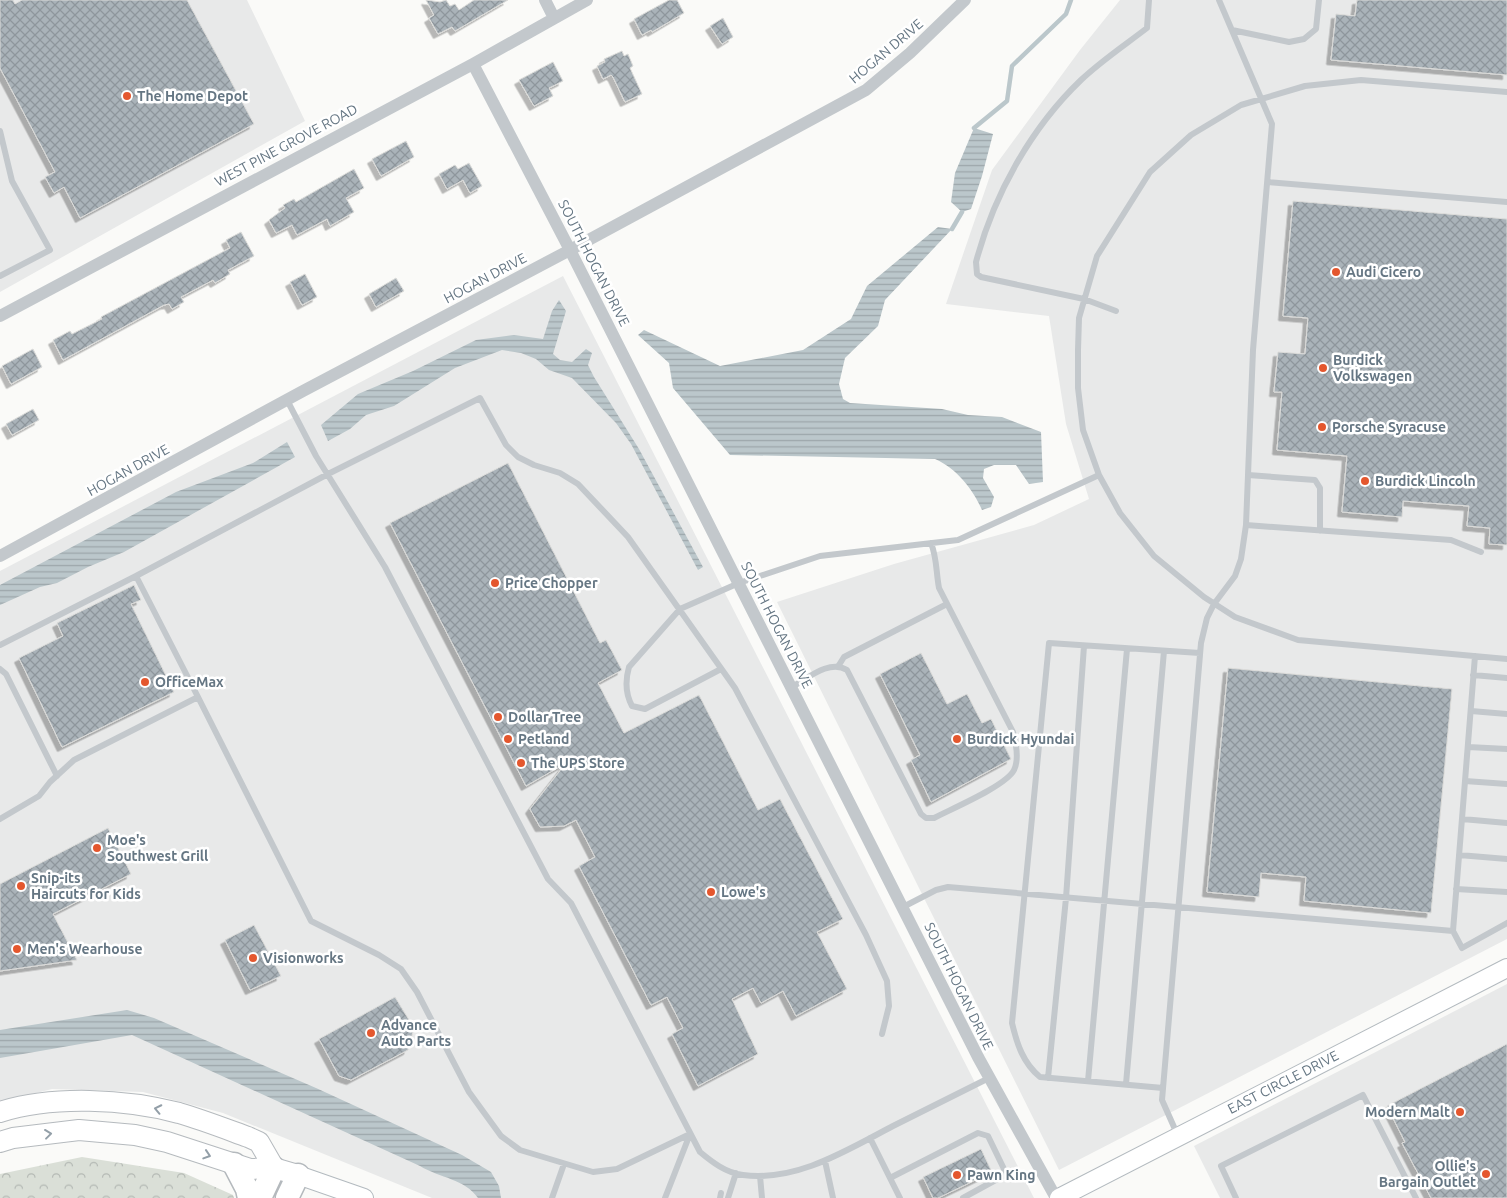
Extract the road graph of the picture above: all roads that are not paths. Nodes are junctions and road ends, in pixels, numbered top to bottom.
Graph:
1 (545, 0) edge
2 (586, 0) edge
3 (965, 0) edge
4 (1149, 0) edge
5 (1220, 0) edge
6 (1319, 0) edge
7 (554, 18) junction
8 (1232, 30) junction
9 (473, 64) junction
10 (1507, 92) edge
11 (1262, 99) junction
12 (0, 131) edge
13 (1268, 182) junction
14 (1507, 202) edge
15 (570, 250) junction
16 (0, 276) edge
17 (1084, 299) junction
18 (1116, 311) dead end
19 (0, 316) edge
20 (287, 400) junction
21 (328, 474) junction
22 (1099, 475) junction
23 (1248, 475) junction
24 (1246, 525) junction
25 (1320, 530) junction
26 (932, 543) junction
27 (1481, 552) dead end
28 (0, 556) edge
29 (136, 576) junction
30 (739, 583) junction
31 (948, 604) junction
32 (1214, 604) junction
33 (680, 609) junction
34 (0, 645) edge
35 (1084, 646) junction
36 (1127, 649) junction
37 (1164, 651) junction
38 (1200, 654) junction
39 (1475, 656) junction
40 (1507, 659) edge
41 (839, 665) junction
42 (0, 669) edge
43 (721, 669) junction
44 (1473, 675) junction
45 (1507, 678) edge
46 (792, 687) junction
47 (198, 697) junction
48 (1471, 711) junction
49 (1507, 714) edge
50 (1468, 747) junction
51 (1507, 749) edge
52 (57, 776) junction
53 (1465, 781) junction
54 (1507, 784) edge
55 (1462, 818) junction
56 (0, 819) edge
57 (1507, 823) edge
58 (1459, 855) junction
59 (1507, 859) edge
60 (1456, 889) junction
61 (1507, 892) edge
62 (1024, 894) junction
63 (1066, 898) junction
64 (1104, 901) junction
65 (1142, 904) junction
66 (903, 907) junction
67 (1178, 907) junction
68 (1507, 923) edge
69 (1453, 931) junction
70 (1507, 968) edge
71 (882, 1034) dead end
72 (989, 1078) junction
73 (1048, 1078) junction
74 (1088, 1081) junction
75 (1126, 1084) junction
76 (1163, 1088) junction
77 (0, 1112) edge
78 (690, 1134) junction
79 (1178, 1137) junction
80 (870, 1138) junction
81 (0, 1142) edge
82 (825, 1160) junction
83 (234, 1164) junction
84 (564, 1164) junction
85 (274, 1168) junction
86 (736, 1173) junction
87 (298, 1176) junction
88 (760, 1176) junction
89 (890, 1178) junction
90 (249, 1198) edge
91 (260, 1198) edge
92 (287, 1198) edge
93 (364, 1198) edge
94 (552, 1198) edge
95 (665, 1198) edge
96 (728, 1198) edge
97 (762, 1198) edge
98 (833, 1198) edge
99 (900, 1198) edge
100 (963, 1198) edge
101 (1057, 1198) edge
102 (1236, 1198) edge
103 (1416, 1198) edge

1 - 7 street
2 - 7 street, WEST PINE GROVE ROAD
3 - 15 street, HOGAN DRIVE
4 - 17 lane
5 - 8 lane
6 - 8 lane
7 - 9 street, WEST PINE GROVE ROAD
8 - 11 lane
9 - 15 street, SOUTH HOGAN DRIVE
9 - 19 street, WEST PINE GROVE ROAD
10 - 11 lane
11 - 13 lane
11 - 17 lane
12 - 16 lane
13 - 14 lane
13 - 23 lane
15 - 20 street, HOGAN DRIVE
15 - 30 street, SOUTH HOGAN DRIVE
17 - 18 lane
17 - 22 lane
20 - 21 lane
20 - 28 street, HOGAN DRIVE
21 - 29 lane
21 - 33 lane
21 - 78 lane
22 - 26 lane
22 - 32 lane
23 - 24 lane
23 - 25 lane
24 - 25 lane
24 - 32 lane
25 - 27 lane
26 - 30 lane
26 - 31 lane
29 - 34 lane
29 - 47 lane
30 - 33 lane
30 - 46 street, SOUTH HOGAN DRIVE
31 - 41 lane
31 - 41 lane
32 - 38 lane
32 - 39 lane
33 - 43 lane
33 - 43 lane
35 - 36 lane
35 - 62 lane
35 - 63 lane
36 - 37 lane
36 - 64 lane
37 - 38 lane
37 - 65 lane
38 - 67 lane
39 - 40 lane
39 - 44 lane
41 - 46 lane
42 - 52 lane
43 - 71 lane
44 - 45 lane
44 - 48 lane
46 - 66 street, SOUTH HOGAN DRIVE
47 - 52 lane
47 - 84 lane
48 - 49 lane
48 - 50 lane
50 - 51 lane
50 - 53 lane
52 - 56 lane
53 - 54 lane
53 - 55 lane
55 - 57 lane
55 - 58 lane
58 - 59 lane
58 - 60 lane
60 - 61 lane
60 - 69 lane
62 - 63 lane
62 - 66 lane
62 - 73 lane
63 - 64 lane
63 - 73 lane
64 - 65 lane
64 - 74 lane
65 - 67 lane
65 - 75 lane
66 - 72 street, SOUTH HOGAN DRIVE
67 - 69 lane
67 - 76 lane
68 - 69 lane
70 - 79 street, EAST CIRCLE DRIVE
72 - 80 lane
72 - 101 street, SOUTH HOGAN DRIVE
73 - 74 lane
74 - 75 lane
75 - 76 lane
76 - 79 lane
85 -> 77 main road
78 - 84 lane
78 - 86 lane
78 - 95 lane
79 - 101 street, EAST CIRCLE DRIVE
80 - 82 lane
80 - 89 lane
81 -> 83 main road
82 - 88 lane
82 - 98 lane
83 - 85 main road
83 - 90 highway
84 - 94 lane
85 - 87 main road
85 - 91 highway
86 - 88 lane
86 - 96 lane
87 - 92 highway
87 - 93 street
88 - 97 lane
89 - 99 lane
89 - 100 lane
102 - 103 lane

